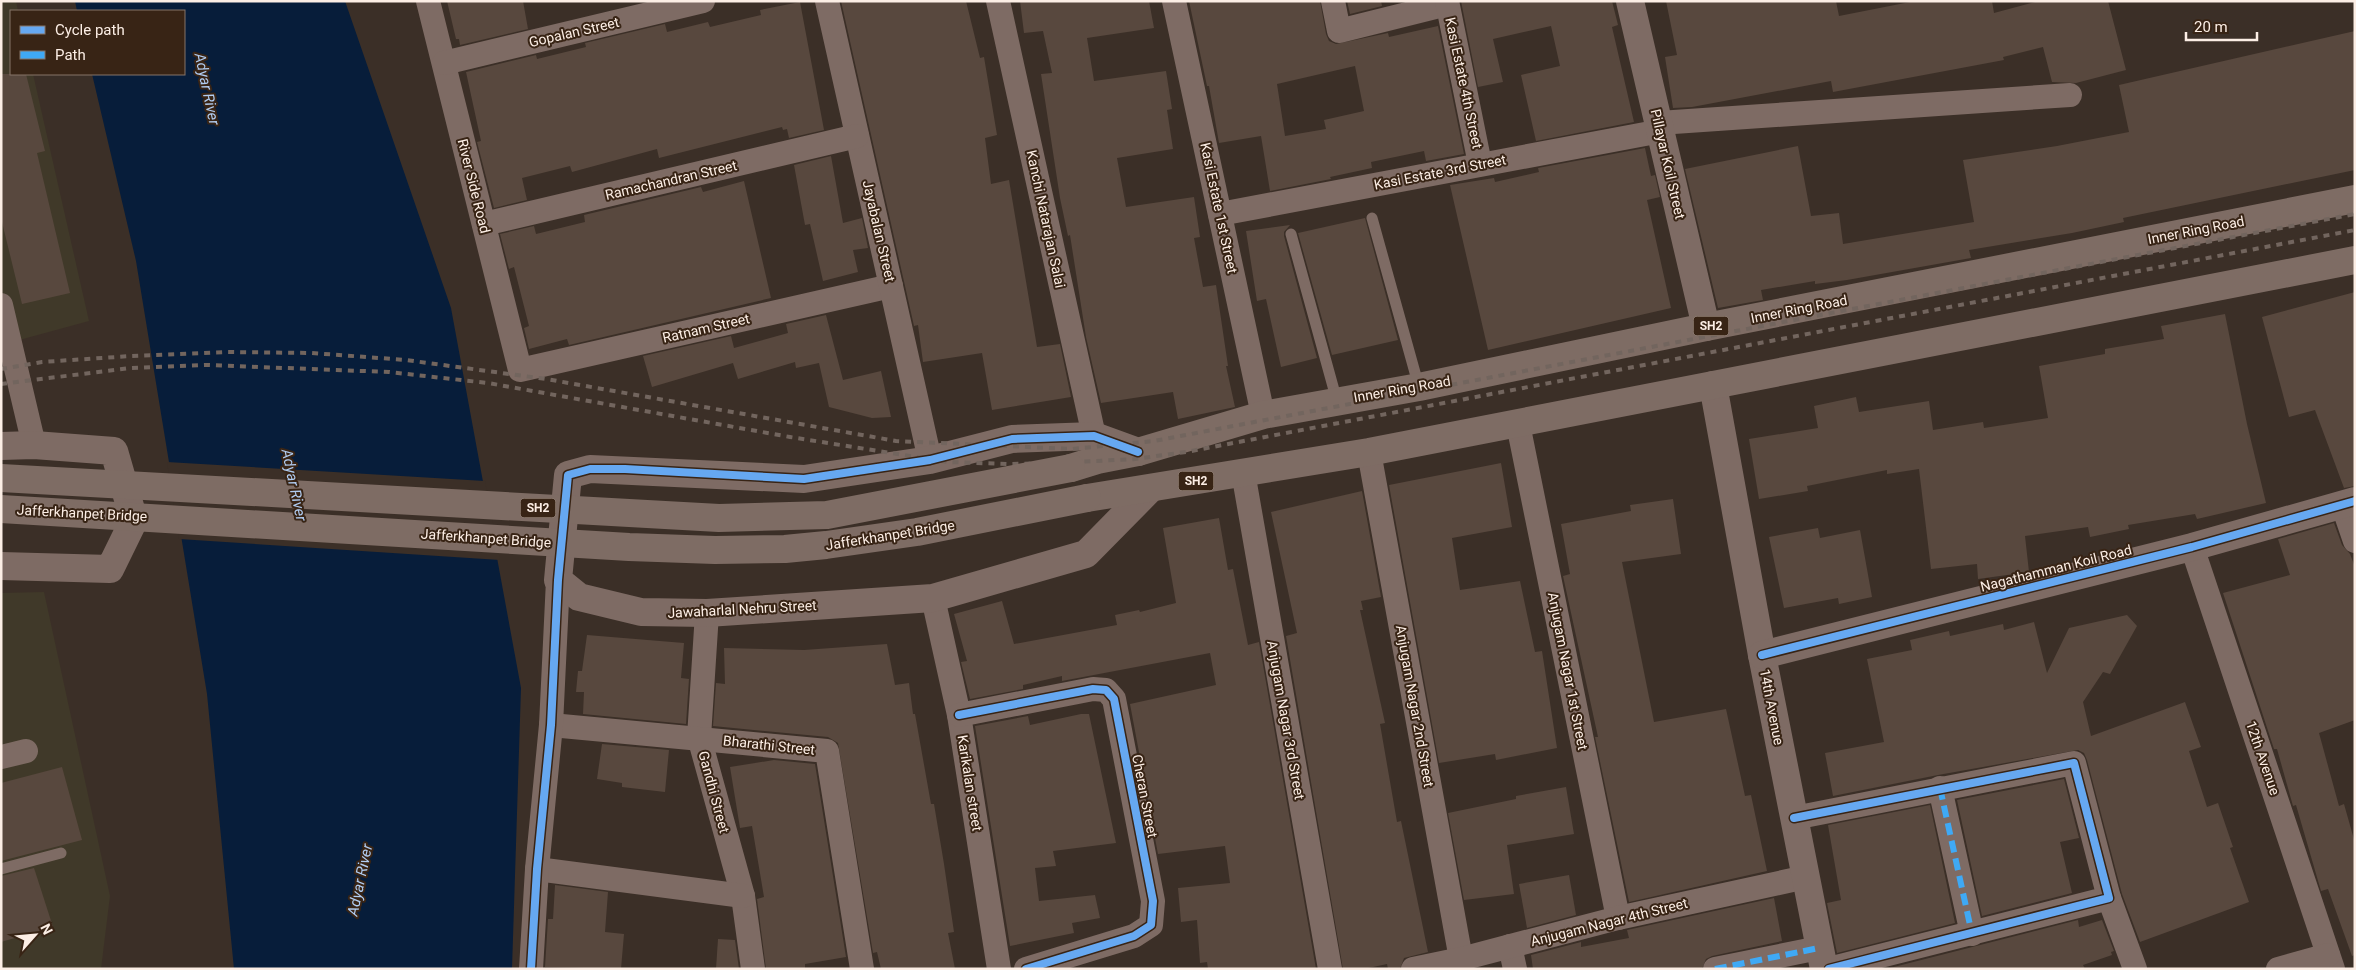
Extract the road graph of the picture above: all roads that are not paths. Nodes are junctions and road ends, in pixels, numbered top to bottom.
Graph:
1 (428, 1) edge
2 (703, 1) edge
3 (827, 1) edge
4 (998, 1) edge
5 (1174, 1) edge
6 (1333, 1) edge
7 (1630, 1) edge
8 (1447, 2) edge
9 (444, 63) junction
10 (2070, 95) dead end
11 (1660, 127) junction
12 (857, 136) junction
13 (1480, 164) junction
14 (2355, 199) edge
15 (1220, 214) junction
16 (1372, 218) dead end
17 (484, 224) junction
18 (1291, 234) dead end
19 (2355, 260) edge
20 (891, 286) junction
21 (1, 306) edge
22 (1706, 327) junction
23 (520, 370) joint
24 (1713, 385) junction
25 (1419, 388) junction
26 (1337, 401) junction
27 (1263, 415) junction
28 (1518, 424) junction
29 (1094, 436) junction
30 (34, 445) junction
31 (1, 446) edge
32 (1138, 452) junction
33 (1369, 452) junction
34 (930, 460) junction
35 (1243, 472) junction
36 (1, 478) edge
37 (1150, 489) junction
38 (2349, 504) edge
39 (1, 509) edge
40 (2355, 541) edge
41 (2192, 547) junction
42 (1, 566) edge
43 (558, 580) junction
44 (933, 598) junction
45 (707, 613) junction
46 (1762, 655) junction
47 (959, 715) junction
48 (551, 725) junction
49 (699, 737) junction
50 (26, 751) dead end
51 (1, 757) edge
52 (1940, 788) junction
53 (1794, 818) junction
54 (61, 853) dead end
55 (1, 869) edge
56 (537, 869) junction
57 (1806, 877) junction
58 (743, 896) junction
59 (2109, 898) junction
60 (1618, 918) junction
61 (1972, 934) junction
62 (1512, 958) edge
63 (1461, 959) junction
64 (1824, 962) edge
65 (2331, 962) edge
66 (531, 969) edge
67 (753, 969) edge
68 (862, 969) edge
69 (999, 969) edge
70 (1026, 969) edge
71 (1330, 969) edge
72 (1413, 969) edge
73 (1715, 969) edge
74 (2135, 969) edge
75 (2278, 969) edge

1 - 9 street, River Side Road
2 - 9 street, Gopalan Street
3 - 12 street, Jayabalan Street
4 - 29 street, Kanchi Natarajan Salai
5 - 15 street, Kasi Estate 1st Street
6 - 8 street
7 - 11 street, Pillayar Koil Street
8 - 13 street, Kasi Estate 4th Street
9 - 17 street, River Side Road
10 - 11 street, Kasi Estate 3rd Street
11 - 13 street, Kasi Estate 3rd Street
11 - 22 street, Pillayar Koil Street
12 - 17 street, Ramachandran Street
12 - 20 street, Jayabalan Street
13 - 15 street, Kasi Estate 3rd Street
14 - 22 main road, Inner Ring Road / SH2
15 - 27 street, Kasi Estate 1st Street
16 - 25 lane
17 - 23 street, River Side Road
18 - 26 lane
19 - 24 main road, SH2
20 - 23 street, Ratnam Street
20 - 34 street, Jayabalan Street
21 - 30 street
22 - 25 main road, Inner Ring Road / SH2
24 - 28 main road, SH2
24 - 46 street, 14th Avenue
25 - 26 main road, Inner Ring Road / SH2
26 - 27 main road, Inner Ring Road / SH2
27 - 32 main road, Inner Ring Road / SH2
28 - 33 main road, SH2
28 - 60 street, Anjugam Nagar 1st Street
29 - 32 street
29 - 34 street
30 - 31 street
30 - 42 street
32 - 36 main road, Inner Ring Road / SH2, bridge
33 - 35 main road, SH2
33 - 63 street, Anjugam Nagar 2nd Street
34 - 43 street
35 - 37 main road, SH2
35 - 71 street, Anjugam Nagar 3rd Street
37 - 39 main road, Jafferkhanpet Bridge / SH2, bridge
37 - 44 street, Jawaharlal Nehru Street
38 - 40 street
38 - 41 street, Nagathamman Koil Road
41 - 46 street, Nagathamman Koil Road
41 - 65 street, 12th Avenue
43 - 45 street, Jawaharlal Nehru Street
43 - 48 street
44 - 45 street, Jawaharlal Nehru Street
44 - 47 street, Karikalan street
45 - 49 street, Gandhi Street
46 - 53 street, 14th Avenue
47 - 69 street, Karikalan street
47 - 70 street, Cheran Street
48 - 49 street, Bharathi Street
48 - 56 street
49 - 58 street, Gandhi Street
49 - 68 street, Bharathi Street
50 - 51 street
52 - 53 street
52 - 59 street
52 - 61 street
53 - 57 street, 14th Avenue
54 - 55 lane
56 - 58 street
56 - 66 street
57 - 60 street, Anjugam Nagar 4th Street
57 - 64 street, 14th Avenue
58 - 67 street, Gandhi Street
59 - 61 street
59 - 74 street
60 - 62 street, Anjugam Nagar 4th Street
61 - 64 street
62 - 63 street, Anjugam Nagar 4th Street
63 - 72 street, Anjugam Nagar 4th Street
64 - 73 street
65 - 75 street

